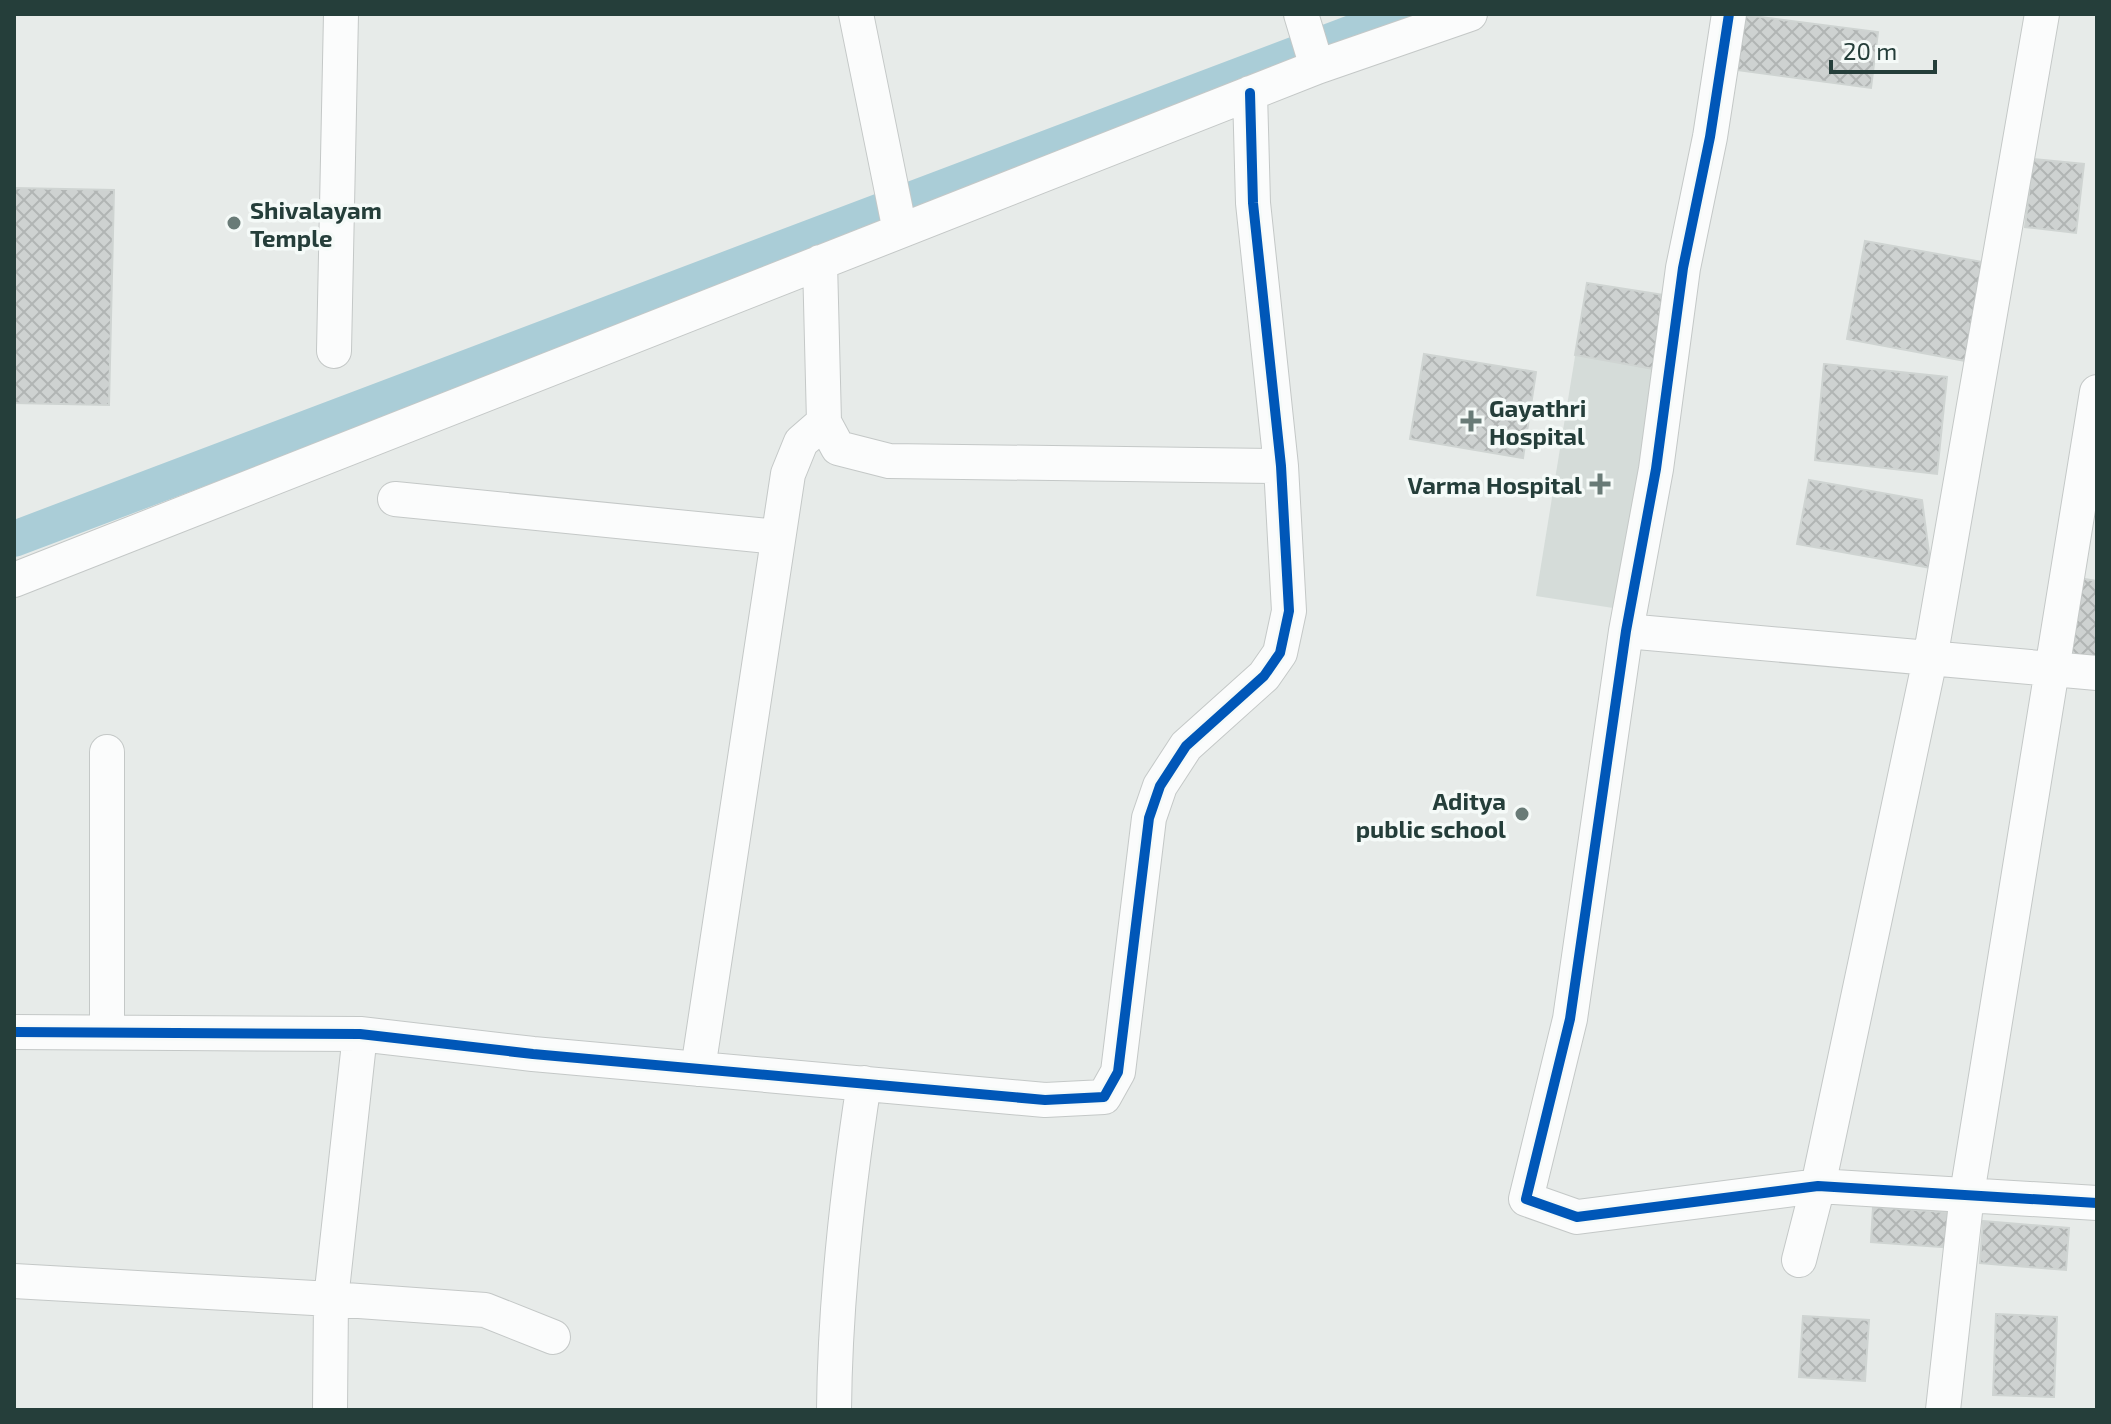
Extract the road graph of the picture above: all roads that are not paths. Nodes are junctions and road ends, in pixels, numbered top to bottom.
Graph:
1 (341, 14) edge
2 (856, 14) edge
3 (1301, 14) edge
4 (1470, 14) edge
5 (1729, 14) edge
6 (2042, 14) edge
7 (1317, 67) junction
8 (1250, 93) junction
9 (900, 229) junction
10 (820, 262) junction
11 (334, 351) dead end
12 (2097, 392) edge
13 (824, 422) junction
14 (1281, 466) junction
15 (395, 499) dead end
16 (778, 537) junction
17 (14, 580) edge
18 (1626, 631) junction
19 (1930, 659) junction
20 (2049, 670) junction
21 (2097, 673) edge
22 (107, 752) dead end
23 (14, 1032) edge
24 (107, 1032) junction
25 (360, 1034) junction
26 (698, 1069) junction
27 (864, 1083) junction
28 (1818, 1186) junction
29 (1967, 1194) junction
30 (2097, 1203) edge
31 (1799, 1260) dead end
32 (14, 1281) edge
33 (331, 1299) junction
34 (553, 1337) dead end
35 (330, 1410) edge
36 (834, 1410) edge
37 (1943, 1410) edge

1 - 11 street
2 - 9 street
3 - 7 street
4 - 7 street
5 - 18 street
6 - 19 street
7 - 8 street
8 - 9 street
8 - 14 street
9 - 10 street
10 - 13 street
10 - 17 street
12 - 20 street
13 - 14 street
13 - 16 street
14 - 27 street
15 - 16 street
16 - 26 street
18 - 19 street
18 - 28 street
19 - 20 street
19 - 28 street
20 - 21 street
20 - 29 street
22 - 24 street
23 - 24 street
24 - 25 street
25 - 26 street
25 - 33 street
26 - 27 street
27 - 36 street
28 - 29 street
28 - 31 street
29 - 30 street
29 - 37 street
32 - 33 street
33 - 34 street
33 - 35 street

